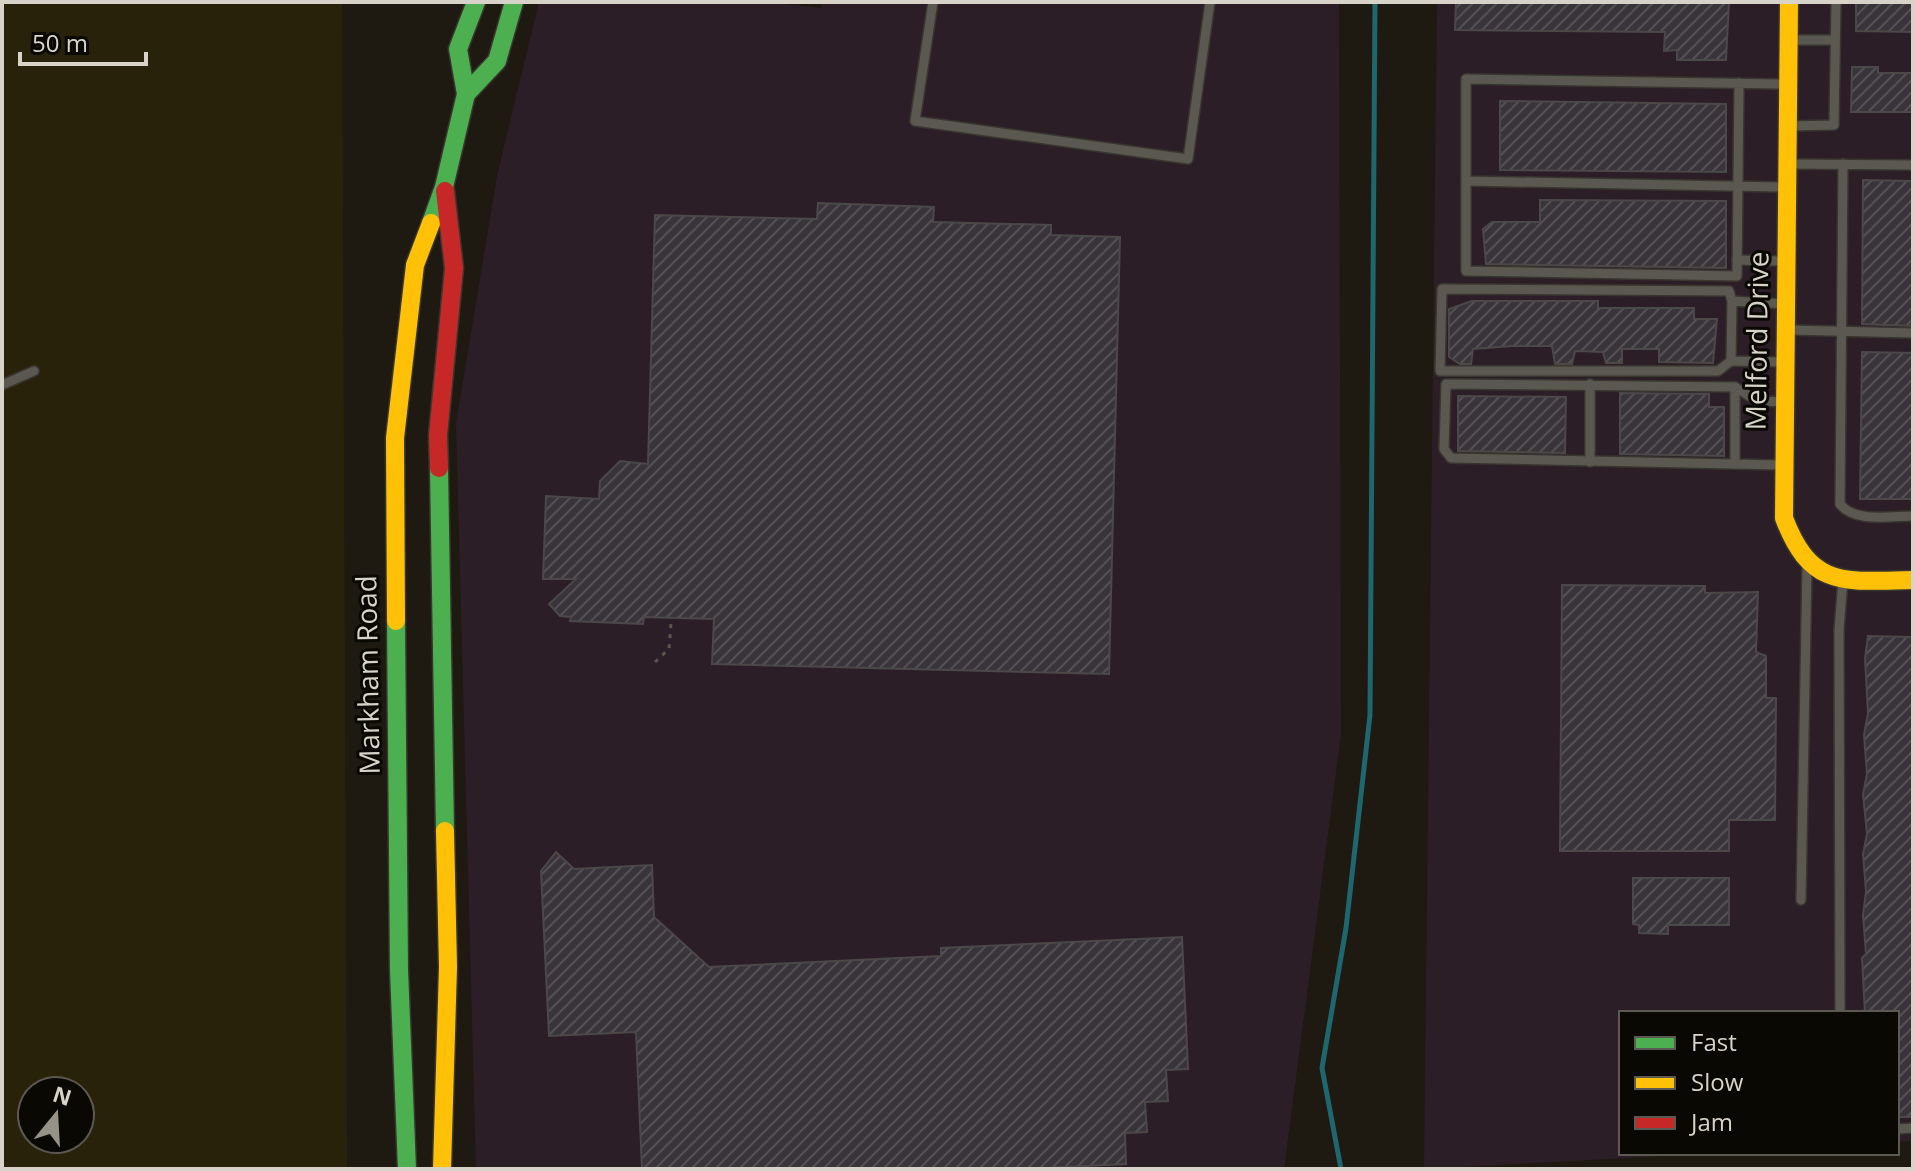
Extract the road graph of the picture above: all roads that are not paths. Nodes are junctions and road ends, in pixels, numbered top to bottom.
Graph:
1 (476, 2) edge
2 (514, 2) edge
3 (933, 2) edge
4 (1210, 2) edge
5 (1789, 2) edge
6 (1836, 2) edge
7 (1788, 40) junction
8 (1835, 40) junction
9 (1739, 83) junction
10 (1788, 84) junction
11 (466, 94) junction
12 (1788, 126) junction
13 (1787, 164) junction
14 (1843, 164) junction
15 (1913, 165) edge
16 (1466, 181) junction
17 (1738, 186) junction
18 (444, 187) junction
19 (1787, 187) junction
20 (1737, 260) junction
21 (1786, 261) junction
22 (1732, 301) junction
23 (1785, 305) junction
24 (1785, 330) junction
25 (1840, 332) junction
26 (1913, 333) edge
27 (1731, 361) junction
28 (1785, 362) junction
29 (34, 371) dead end
30 (1590, 384) junction
31 (2, 385) edge
32 (1735, 387) junction
33 (1784, 402) junction
34 (1590, 462) junction
35 (1735, 464) junction
36 (1784, 465) junction
37 (1913, 516) edge
38 (1807, 562) junction
39 (1843, 580) junction
40 (1913, 580) edge
41 (1801, 900) dead end
42 (1840, 1011) edge
43 (407, 1169) edge
44 (442, 1169) edge

1 - 11 main road, Markham Road
2 - 11 main road, Markham Road
3 - 4 lane
5 - 7 main road, Melford Drive
6 - 8 lane
7 - 8 lane
7 - 10 main road, Melford Drive
8 - 12 lane
9 - 10 lane
9 - 16 lane
9 - 17 lane
10 - 12 main road, Melford Drive
11 - 18 main road, Markham Road
12 - 13 main road, Melford Drive
13 - 14 lane
13 - 19 main road, Melford Drive
14 - 15 lane
14 - 25 lane
16 - 17 lane
16 - 20 lane
17 - 19 lane
17 - 20 lane
18 - 43 main road, Markham Road
18 - 44 main road, Markham Road
19 - 21 main road, Melford Drive
20 - 21 lane
21 - 23 main road, Melford Drive
22 - 23 lane
22 - 27 lane
22 - 27 lane
23 - 24 main road, Melford Drive
24 - 25 lane
24 - 28 main road, Melford Drive
25 - 26 lane
25 - 37 lane
27 - 28 lane
28 - 33 main road, Melford Drive
29 - 31 lane
30 - 32 lane
30 - 34 lane
30 - 34 lane
32 - 33 lane
32 - 35 lane
33 - 36 main road, Melford Drive
34 - 35 lane
35 - 36 lane
36 - 38 main road, Melford Drive
38 - 39 main road
38 - 41 lane
39 - 40 main road
39 - 42 lane

